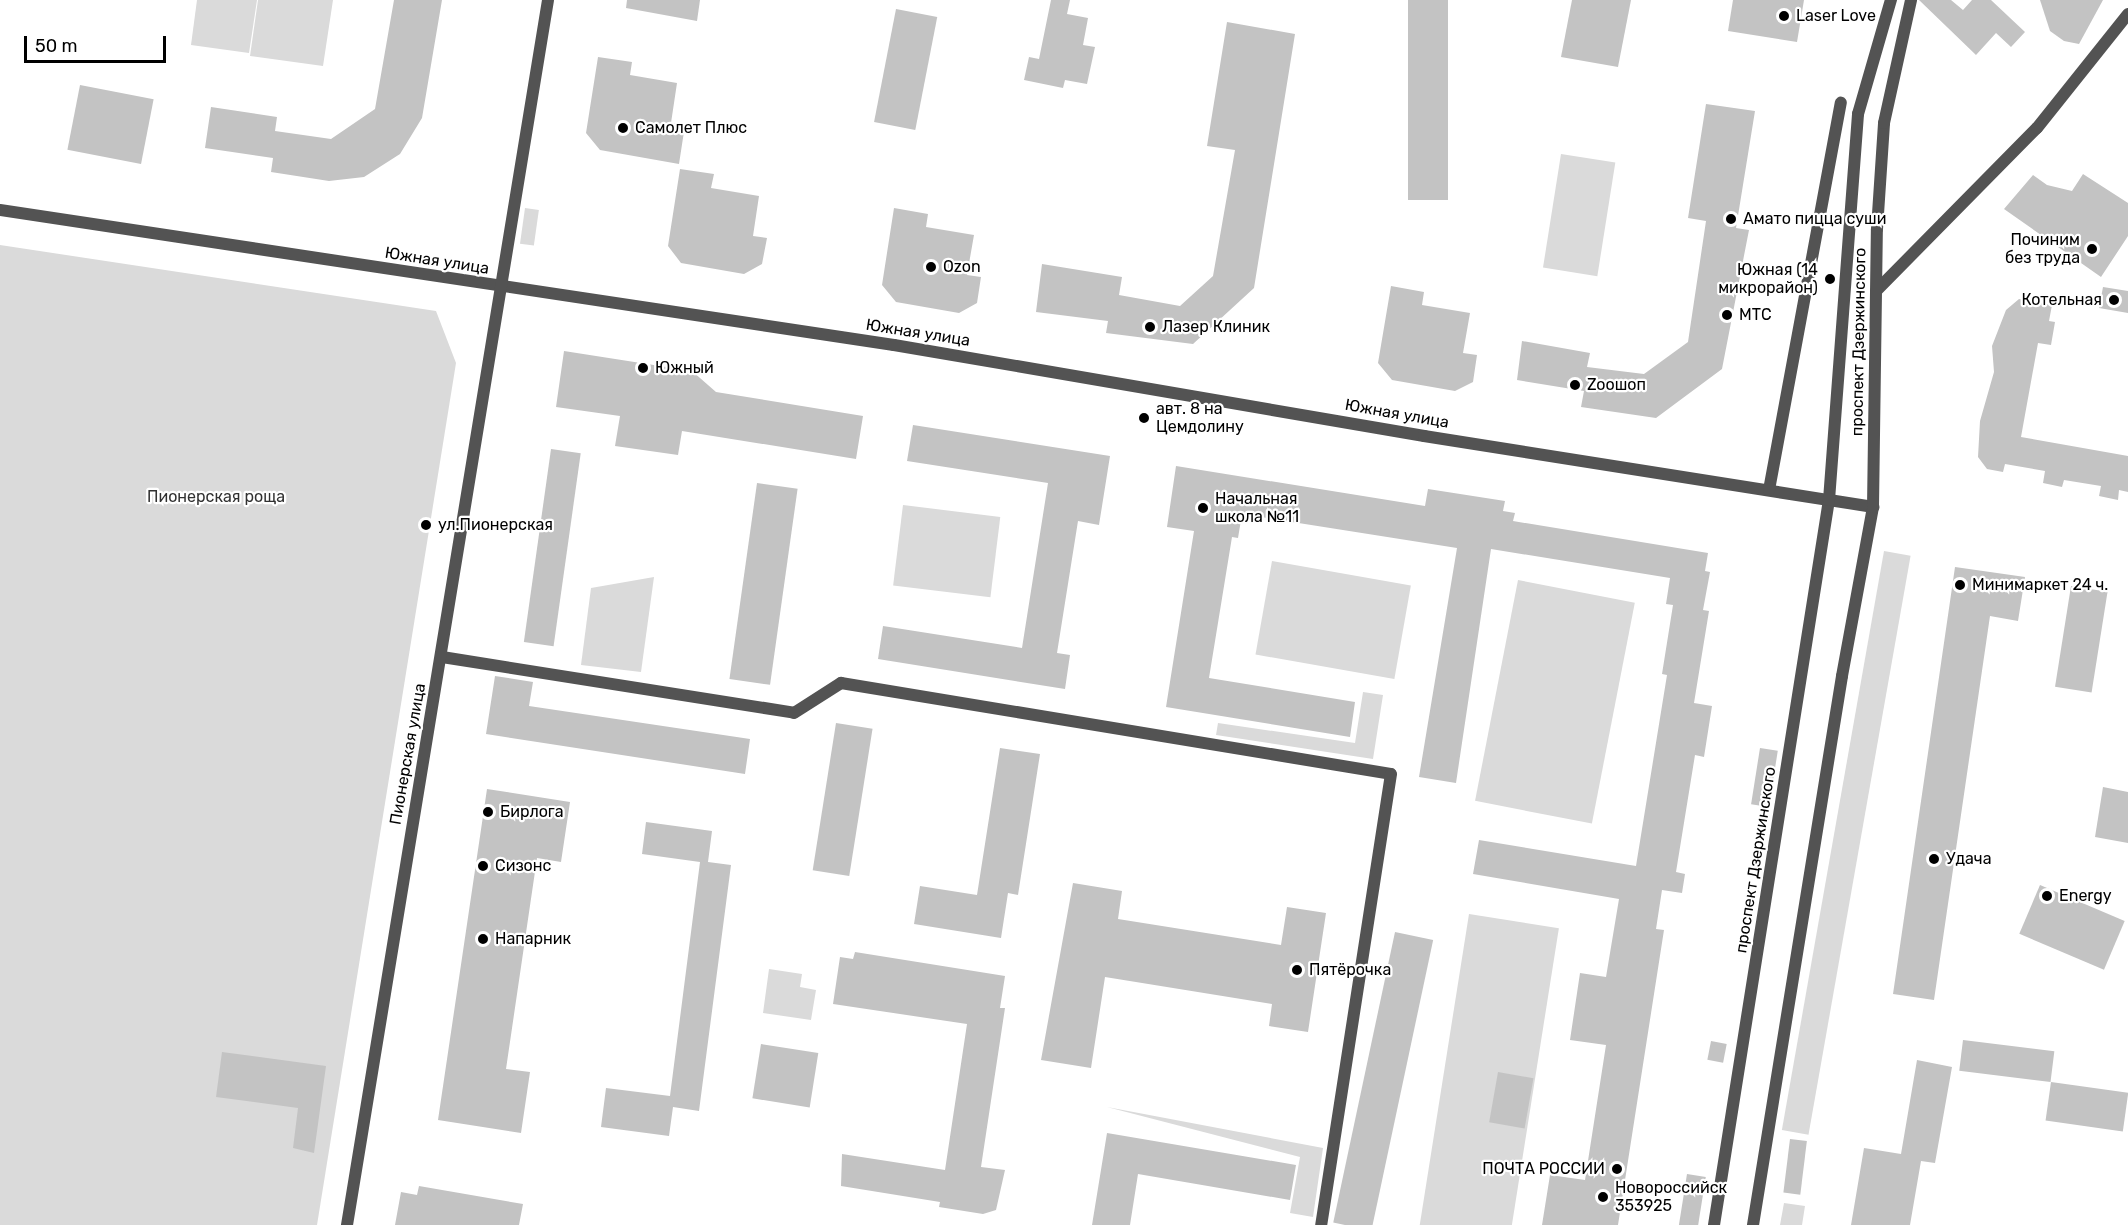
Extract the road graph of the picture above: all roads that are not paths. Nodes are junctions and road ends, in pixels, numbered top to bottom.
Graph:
1 (548, 0) edge
2 (1891, 0) edge
3 (1911, 0) edge
4 (2128, 14) edge
5 (1841, 103) dead end
6 (0, 210) edge
7 (1877, 256) junction
8 (1909, 256) junction
9 (501, 288) junction
10 (1876, 291) junction
11 (1769, 490) junction
12 (1829, 500) junction
13 (1873, 507) junction
14 (442, 657) junction
15 (347, 1225) edge
16 (1321, 1225) edge
17 (1714, 1225) edge
18 (1752, 1225) edge

1 - 9 street, Пионерская улица
2 - 12 street, проспект Дзержинского
3 - 7 street, проспект Дзержинского
4 - 8 street
5 - 11 street
6 - 9 street, Южная улица
7 - 8 street
7 - 10 street, проспект Дзержинского
8 - 10 street
9 - 11 street, Южная улица
9 - 14 street, Пионерская улица
10 - 13 street, проспект Дзержинского
11 - 12 street, Южная улица
12 - 13 street
12 - 17 street, проспект Дзержинского
13 - 18 street, проспект Дзержинского
14 - 15 street, Пионерская улица
14 - 16 street

